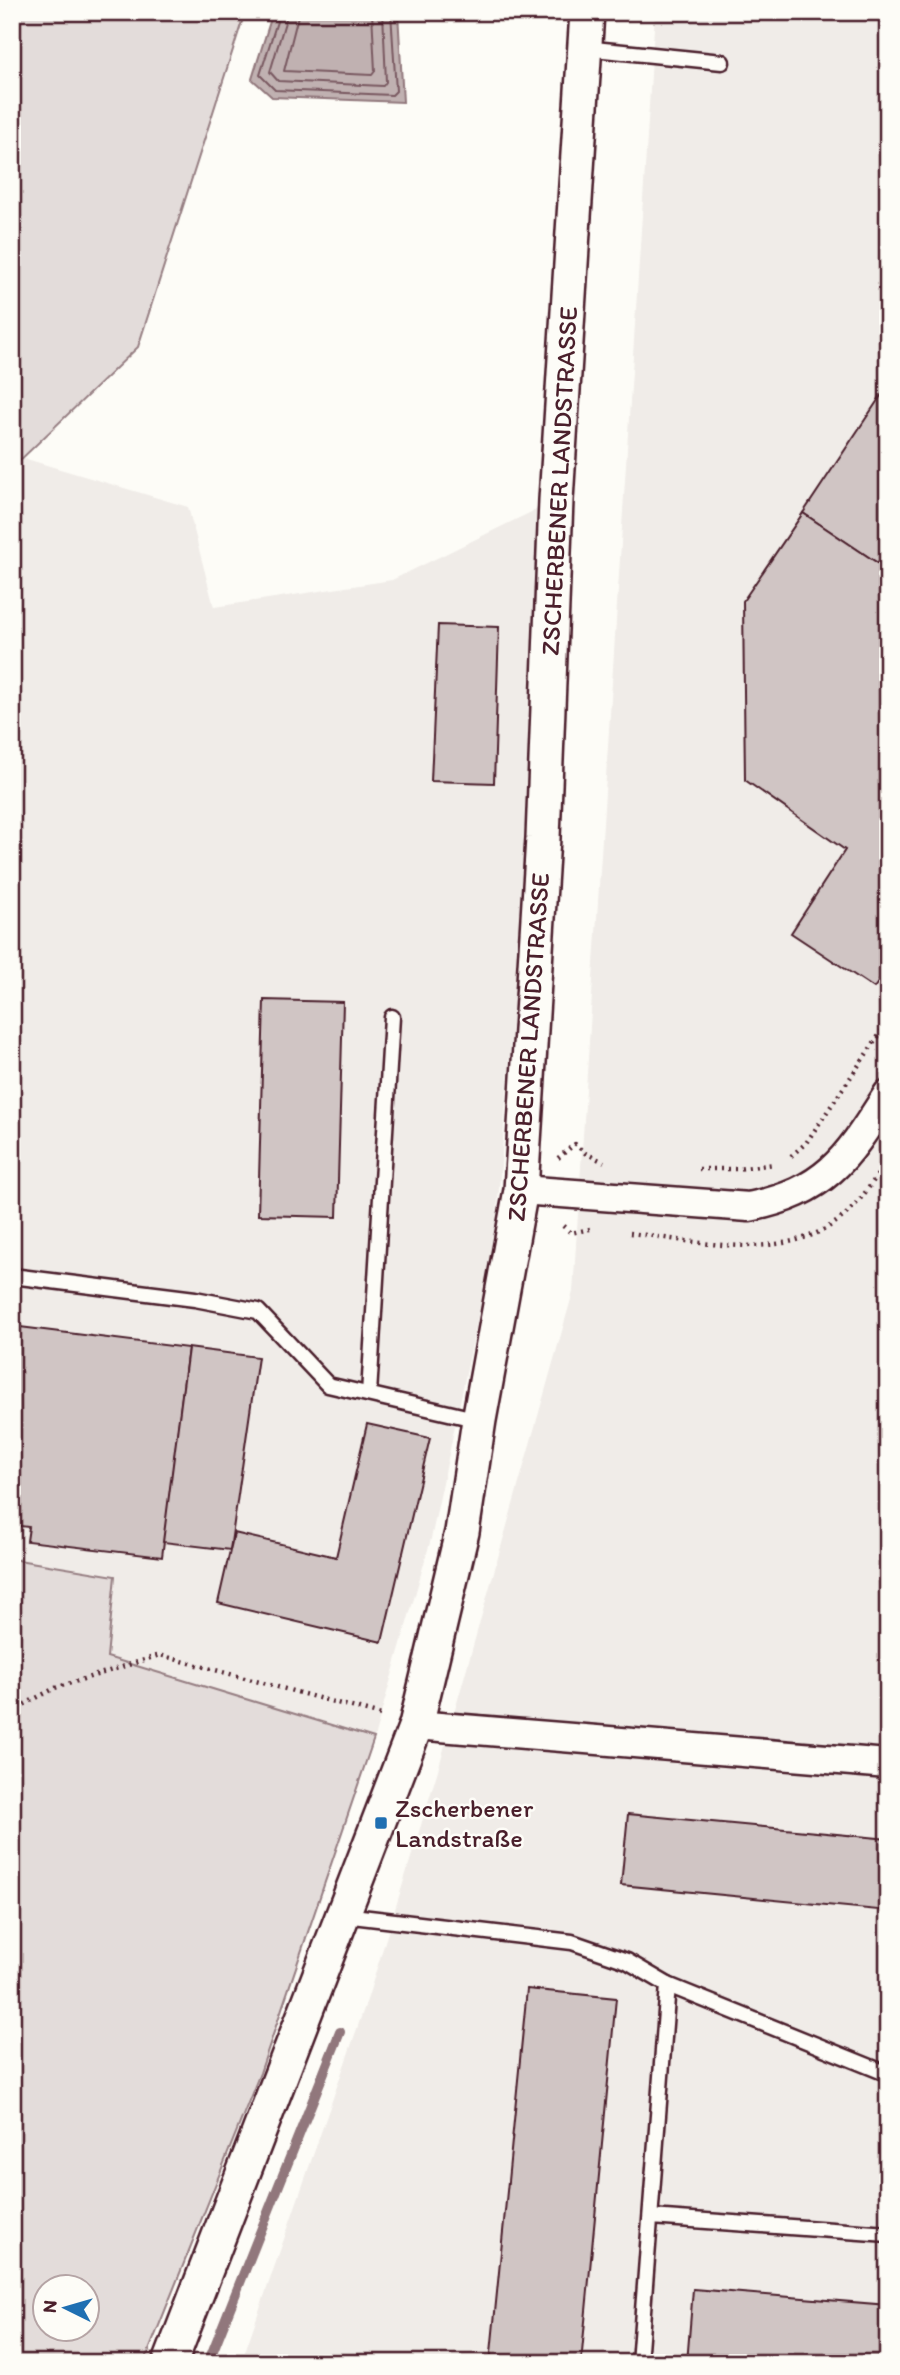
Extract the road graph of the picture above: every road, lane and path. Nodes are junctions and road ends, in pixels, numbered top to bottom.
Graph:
1 (587, 12) edge
2 (583, 47) junction
3 (722, 62) dead end
4 (392, 1017) dead end
5 (888, 1022) edge
6 (888, 1094) edge
7 (787, 1159) dead end
8 (780, 1163) dead end
9 (609, 1164) dead end
10 (688, 1168) dead end
11 (521, 1190) junction
12 (12, 1276) edge
13 (369, 1394) junction
14 (479, 1420) junction
15 (12, 1711) edge
16 (416, 1725) junction
17 (888, 1763) edge
18 (344, 1915) junction
19 (668, 1985) junction
20 (888, 2074) edge
21 (651, 2217) junction
22 (888, 2234) edge
23 (170, 2363) edge
24 (639, 2363) edge

1 - 2 street, ZSCHERBENER LANDSTRASSE
2 - 3 lane
2 - 11 street, ZSCHERBENER LANDSTRASSE
4 - 13 lane
5 - 7 path
6 - 11 street
8 - 10 path
9 - 11 path
11 - 14 street, ZSCHERBENER LANDSTRASSE
12 - 13 lane
13 - 14 lane
14 - 16 street, ZSCHERBENER LANDSTRASSE
15 - 16 path
16 - 17 street
16 - 18 street, ZSCHERBENER LANDSTRASSE
18 - 19 lane
18 - 23 street, ZSCHERBENER LANDSTRASSE
19 - 20 lane
19 - 21 lane
21 - 22 lane
21 - 24 lane

